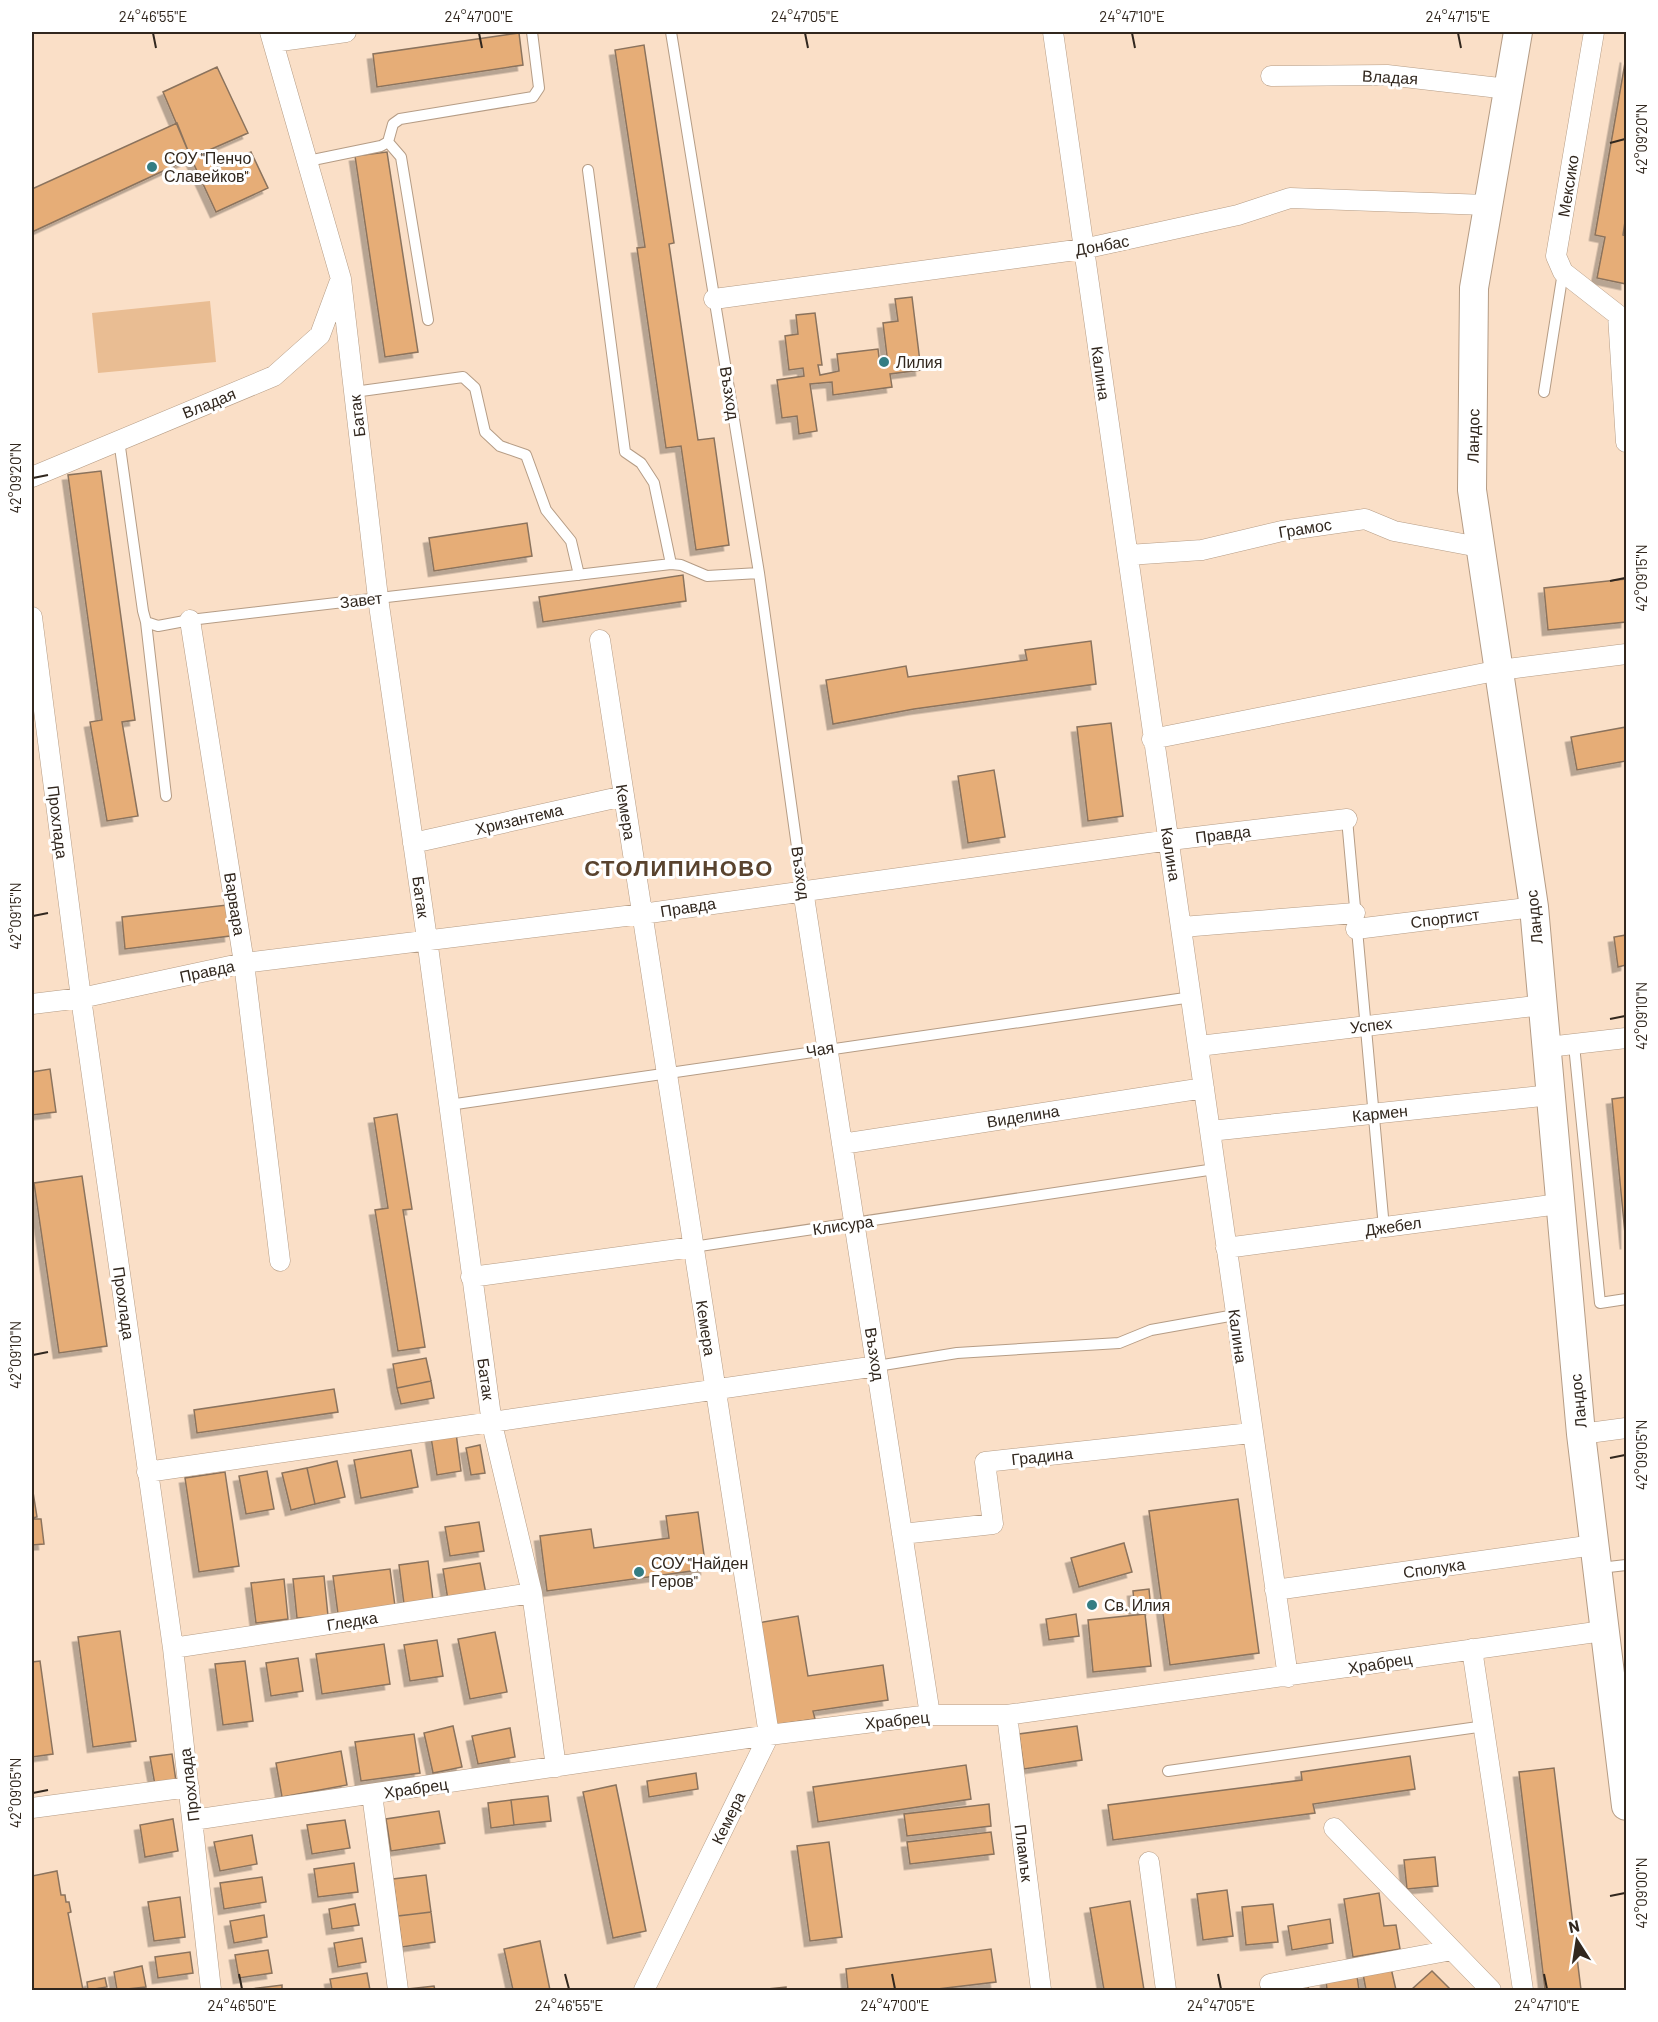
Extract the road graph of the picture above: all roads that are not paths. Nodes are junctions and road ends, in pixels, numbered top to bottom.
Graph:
1 (346, 32) edge
2 (532, 32) edge
3 (671, 32) edge
4 (1053, 32) edge
5 (1518, 32) edge
6 (1594, 32) edge
7 (309, 34) edge
8 (272, 37) edge
9 (1271, 76) dead end
10 (1508, 89) junction
11 (388, 142) junction
12 (308, 161) junction
13 (588, 170) dead end
14 (1487, 206) junction
15 (1083, 249) junction
16 (1563, 272) junction
17 (341, 279) junction
18 (714, 299) junction
19 (428, 320) dead end
20 (354, 392) junction
21 (1544, 392) dead end
22 (119, 440) junction
23 (1626, 442) edge
24 (32, 477) edge
25 (1479, 547) junction
26 (1128, 555) junction
27 (671, 564) junction
28 (759, 573) junction
29 (579, 575) junction
30 (378, 598) junction
31 (32, 617) edge
32 (190, 620) junction
33 (146, 622) junction
34 (600, 640) dead end
35 (1626, 654) edge
36 (1500, 670) junction
37 (1152, 739) junction
38 (166, 796) dead end
39 (624, 796) junction
40 (1347, 819) joint
41 (1170, 840) junction
42 (414, 843) junction
43 (803, 890) junction
44 (1534, 907) junction
45 (642, 914) junction
46 (1355, 921) junction
47 (1182, 927) junction
48 (427, 939) junction
49 (244, 963) junction
50 (1192, 997) junction
51 (81, 998) junction
52 (32, 1004) edge
53 (1543, 1005) junction
54 (1365, 1026) junction
55 (1626, 1038) edge
56 (1199, 1046) junction
57 (1561, 1046) junction
58 (827, 1048) junction
59 (667, 1074) junction
60 (1204, 1088) junction
61 (1551, 1095) junction
62 (449, 1105) junction
63 (1373, 1114) junction
64 (1210, 1131) junction
65 (842, 1144) junction
66 (1215, 1169) junction
67 (1559, 1204) junction
68 (855, 1223) junction
69 (1384, 1228) junction
70 (693, 1247) junction
71 (1226, 1248) junction
72 (280, 1261) dead end
73 (471, 1277) junction
74 (1626, 1299) edge
75 (1235, 1315) junction
76 (876, 1366) junction
77 (715, 1389) junction
78 (492, 1424) junction
79 (1626, 1428) edge
80 (1251, 1433) junction
81 (1581, 1434) junction
82 (147, 1472) junction
83 (902, 1534) junction
84 (1595, 1557) junction
85 (1626, 1565) edge
86 (1275, 1590) junction
87 (532, 1593) junction
88 (1603, 1631) junction
89 (173, 1648) junction
90 (1472, 1649) junction
91 (1288, 1677) junction
92 (930, 1715) junction
93 (1006, 1715) junction
94 (1485, 1726) junction
95 (769, 1735) junction
96 (556, 1767) junction
97 (1168, 1771) dead end
98 (189, 1788) junction
99 (372, 1794) junction
100 (1626, 1802) edge
101 (32, 1808) edge
102 (193, 1820) junction
103 (1334, 1828) dead end
104 (1149, 1862) dead end
105 (1452, 1950) junction
106 (1270, 1984) dead end
107 (211, 1990) edge
108 (398, 1990) edge
109 (644, 1990) edge
110 (1041, 1990) edge
111 (1166, 1990) edge
112 (1491, 1990) edge
113 (1522, 1990) edge

1 - 7 street
2 - 11 lane
3 - 18 lane, Възход
4 - 15 street, Калина
5 - 10 street, Ландос
6 - 16 street, Мексико
7 - 8 street
8 - 12 street, Батак
9 - 10 street, Владая
10 - 14 street, Ландос
11 - 12 lane
11 - 19 lane
12 - 17 street, Батак
13 - 27 lane
14 - 15 street, Донбас
14 - 25 street, Ландос
15 - 18 street, Донбас
15 - 26 street, Калина
16 - 21 lane
16 - 23 street
17 - 20 street, Батак
17 - 22 street, Владая
18 - 28 lane, Възход
20 - 29 lane
20 - 30 street, Батак
22 - 24 street, Владая
22 - 33 lane
25 - 26 street, Грамос
25 - 36 street, Ландос
26 - 37 street, Калина
27 - 28 lane, Завет
27 - 29 lane, Завет
28 - 43 lane, Възход
29 - 30 lane, Завет
30 - 32 lane, Завет
30 - 42 street, Батак
31 - 51 street, Прохлада
32 - 33 lane, Завет
32 - 49 street, Варвара
33 - 38 lane
34 - 39 street, Кемера
35 - 36 street
36 - 37 street
36 - 44 street, Ландос
37 - 41 street, Калина
39 - 42 street, Хризантема
39 - 45 street, Кемера
40 - 41 street, Правда
40 - 46 lane
41 - 43 street, Правда
41 - 47 street, Калина
42 - 48 street, Батак
43 - 45 street, Правда
43 - 58 street, Възход
44 - 46 street, Спортист
44 - 53 street, Ландос
45 - 48 street, Правда
45 - 59 street, Кемера
46 - 47 street, Спортист
46 - 54 lane
47 - 50 street, Калина
48 - 49 street, Правда
48 - 62 street, Батак
49 - 51 street, Правда
49 - 72 street, Варвара
50 - 56 street, Калина
50 - 58 lane, Чая
51 - 52 street, Правда
51 - 82 street, Прохлада
53 - 54 street, Успех
53 - 57 street, Ландос
54 - 56 street, Успех
54 - 63 lane
55 - 57 street
56 - 60 street, Калина
57 - 61 street, Ландос
57 - 74 lane
58 - 59 lane, Чая
58 - 65 street, Възход
59 - 62 lane, Чая
59 - 70 street, Кемера
60 - 64 street, Калина
60 - 65 street, Виделина
61 - 63 street, Кармен
61 - 67 street, Ландос
62 - 73 street, Батак
63 - 64 street, Кармен
63 - 69 lane
64 - 66 street, Калина
65 - 68 street, Възход
66 - 68 lane, Клисура
66 - 71 street, Калина
67 - 69 street, Джебел
67 - 81 street, Ландос
68 - 70 lane, Клисура
68 - 76 street, Възход
69 - 71 street, Джебел
70 - 73 street, Клисура
70 - 77 street, Кемера
71 - 75 street, Калина
73 - 78 street, Батак
75 - 76 lane
75 - 80 street, Калина
76 - 77 street
76 - 83 street, Възход
77 - 78 street
77 - 95 street, Кемера
78 - 82 street
78 - 87 street, Батак
79 - 81 street
80 - 83 street, Градина
80 - 86 street, Калина
81 - 84 street, Ландос
82 - 89 street, Прохлада
83 - 92 street, Възход
84 - 85 lane
84 - 86 street, Сполука
84 - 88 street, Ландос
86 - 91 street, Калина
87 - 89 street, Гледка
87 - 96 street, Батак
88 - 90 street, Храбрец
88 - 100 street, Ландос
89 - 98 street, Прохлада
90 - 91 street, Храбрец
90 - 94 street
91 - 93 street, Храбрец
92 - 93 street, Храбрец
92 - 95 street, Храбрец
93 - 110 street, Пламък
94 - 97 lane
94 - 113 street
95 - 96 street, Храбрец
95 - 109 street, Кемера
96 - 99 street, Храбрец
98 - 101 street
98 - 102 street, Прохлада
99 - 102 street, Храбрец
99 - 108 street
102 - 107 street, Прохлада
103 - 105 street
104 - 111 street
105 - 106 street
105 - 112 street

